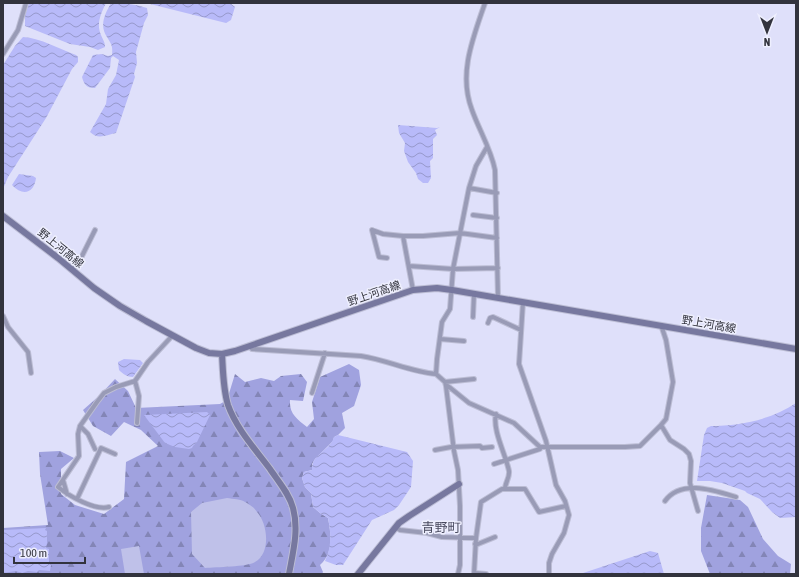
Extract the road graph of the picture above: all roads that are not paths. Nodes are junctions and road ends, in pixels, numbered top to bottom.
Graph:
1 (26, 3) edge
2 (484, 3) edge
3 (3, 54) edge
4 (487, 147) junction
5 (470, 188) junction
6 (497, 193) junction
7 (473, 215) dead end
8 (3, 216) edge
9 (497, 218) junction
10 (95, 230) dead end
11 (460, 233) junction
12 (403, 236) junction
13 (497, 238) junction
14 (387, 258) dead end
15 (409, 266) junction
16 (498, 268) junction
17 (453, 269) junction
18 (72, 270) junction
19 (413, 290) junction
20 (452, 290) junction
21 (474, 294) junction
22 (498, 298) junction
23 (523, 302) junction
24 (3, 316) edge
25 (473, 317) dead end
26 (488, 323) dead end
27 (661, 325) junction
28 (521, 330) junction
29 (172, 336) junction
30 (440, 339) junction
31 (464, 341) dead end
32 (250, 346) junction
33 (796, 348) edge
34 (325, 353) junction
35 (222, 354) junction
36 (31, 373) dead end
37 (436, 374) junction
38 (474, 379) dead end
39 (135, 381) junction
40 (446, 384) junction
41 (312, 393) dead end
42 (496, 414) junction
43 (137, 423) dead end
44 (661, 425) junction
45 (80, 426) junction
46 (453, 446) junction
47 (540, 447) junction
48 (492, 448) dead end
49 (547, 448) junction
50 (95, 449) dead end
51 (435, 450) dead end
52 (115, 454) dead end
53 (506, 461) junction
54 (494, 464) dead end
55 (63, 480) junction
56 (459, 484) junction
57 (691, 487) junction
58 (505, 489) junction
59 (67, 494) junction
60 (736, 497) dead end
61 (77, 499) junction
62 (665, 501) dead end
63 (566, 506) junction
64 (109, 507) dead end
65 (698, 512) dead end
66 (395, 527) junction
67 (495, 536) dead end
68 (460, 538) junction
69 (476, 538) junction
70 (475, 544) junction
71 (474, 573) edge
72 (289, 574) edge
73 (358, 574) edge
74 (458, 574) edge
75 (486, 574) edge
76 (549, 574) edge

1 - 3 street
2 - 4 street
4 - 5 street
4 - 6 street
5 - 6 street
5 - 11 street
6 - 9 street
7 - 9 street
8 - 18 main road, 野上河高線
9 - 13 street
10 - 18 street
11 - 12 street
11 - 13 street
11 - 17 street
12 - 14 street
12 - 15 street
13 - 16 street
15 - 17 street
15 - 19 street
16 - 17 street
16 - 22 street
17 - 20 street
18 - 29 main road, 野上河高線
19 - 20 main road, 野上河高線
19 - 32 main road, 野上河高線
20 - 21 main road, 野上河高線
20 - 30 street
21 - 22 main road, 野上河高線
21 - 25 street
22 - 23 main road, 野上河高線
23 - 27 main road, 野上河高線
23 - 28 street
24 - 36 street
26 - 28 street
27 - 33 main road, 野上河高線
27 - 44 street
28 - 49 street
29 - 35 main road, 野上河高線
29 - 39 street
30 - 31 street
30 - 37 street
32 - 34 street
32 - 35 main road, 野上河高線
34 - 37 street
34 - 41 street
35 - 72 main road
37 - 40 street
38 - 40 street
39 - 43 street
39 - 45 street
40 - 42 street
40 - 46 street
42 - 47 street
42 - 53 street
44 - 49 street
44 - 57 street
45 - 50 street
45 - 55 street
46 - 48 street
46 - 51 street
46 - 56 street
47 - 49 street
47 - 53 street
49 - 63 street
52 - 61 street
53 - 54 street
53 - 58 street
55 - 59 street
55 - 59 street
56 - 66 main road
56 - 68 street
57 - 60 street
57 - 62 street
57 - 65 street
58 - 63 street
58 - 69 street
59 - 61 street
61 - 64 street
63 - 76 street
66 - 68 street
66 - 73 main road
67 - 70 street
68 - 69 street
68 - 74 street
69 - 70 street
70 - 71 street
71 - 75 street

